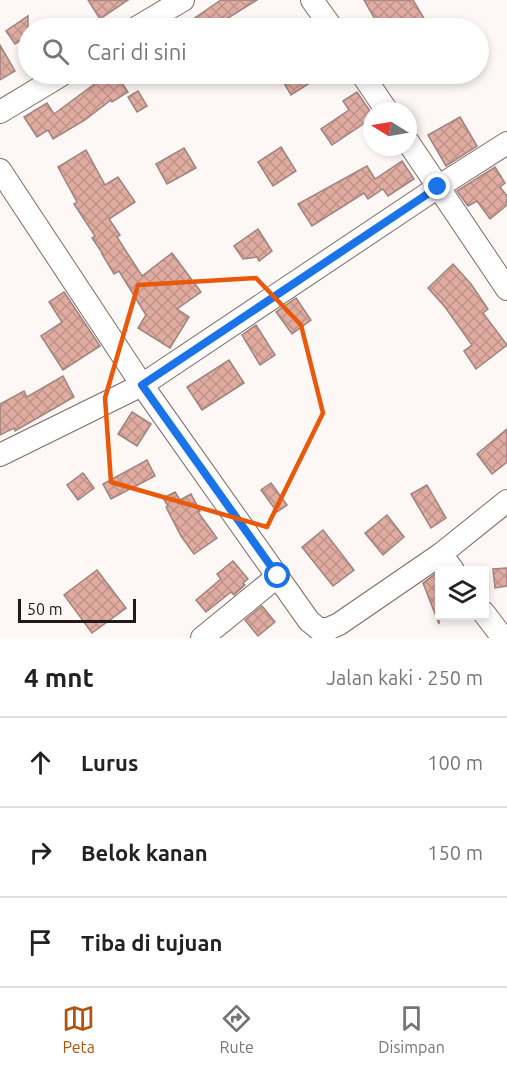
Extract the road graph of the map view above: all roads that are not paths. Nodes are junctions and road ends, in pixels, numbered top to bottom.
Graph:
1 (183, 0) edge
2 (312, 0) edge
3 (153, 18) edge
4 (325, 18) edge
5 (46, 84) edge
6 (369, 84) edge
7 (381, 102) edge
8 (0, 112) edge
9 (507, 143) edge
10 (417, 156) edge
11 (0, 170) edge
12 (438, 187) junction
13 (507, 289) edge
14 (142, 385) junction
15 (0, 455) edge
16 (507, 501) edge
17 (447, 562) edge
18 (278, 576) junction
19 (489, 620) edge
20 (202, 638) edge
21 (503, 638) edge

1 - 3 street
2 - 4 street
5 - 8 street
6 - 7 street
9 - 12 street
10 - 12 street
11 - 14 street
12 - 13 street
12 - 14 street
14 - 15 street
14 - 18 street
16 - 17 street
17 - 18 street
18 - 20 street
19 - 21 street

